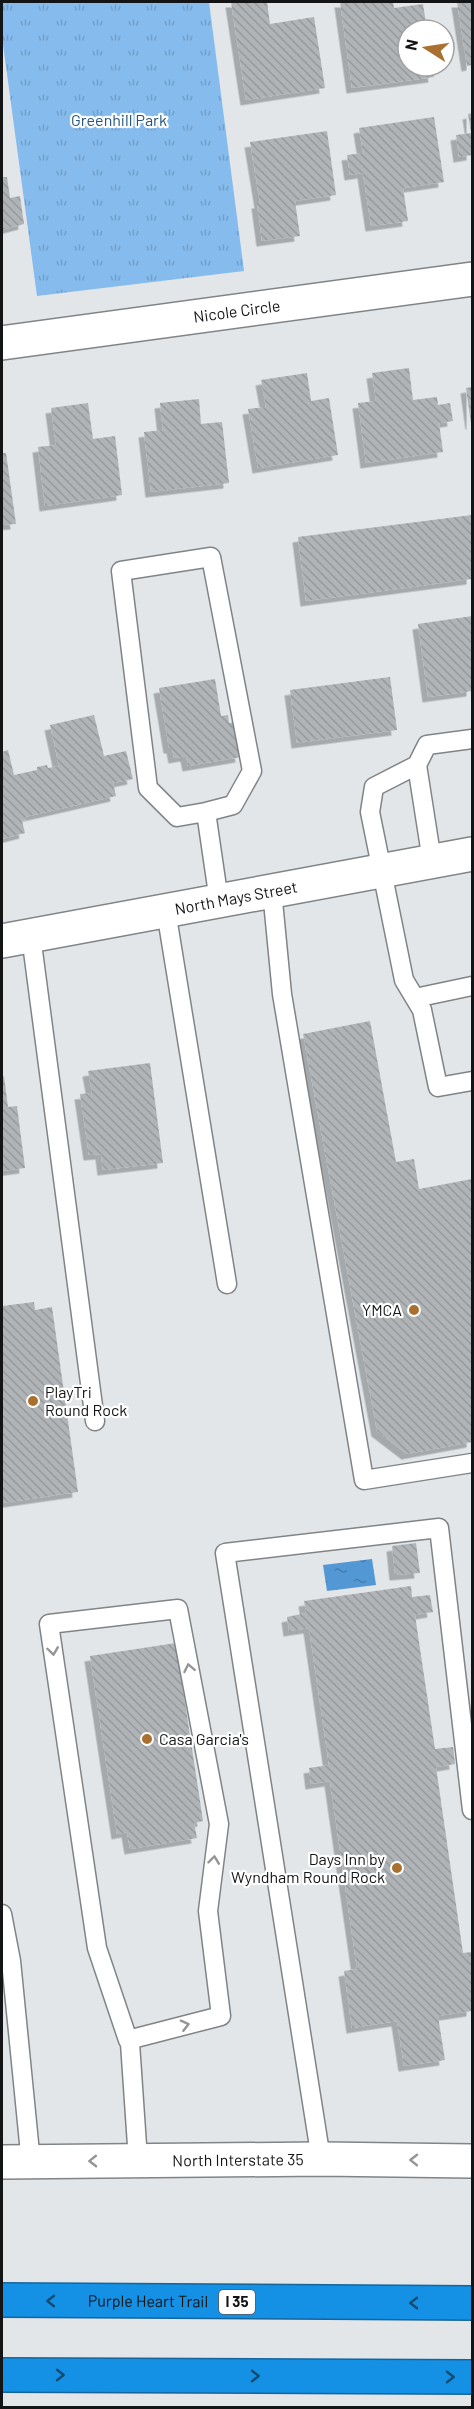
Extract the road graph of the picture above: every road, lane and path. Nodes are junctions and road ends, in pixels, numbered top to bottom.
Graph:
1 (472, 279) edge
2 (2, 343) edge
3 (472, 739) edge
4 (417, 765) junction
5 (206, 812) junction
6 (472, 854) edge
7 (432, 861) junction
8 (381, 870) junction
9 (272, 891) junction
10 (219, 901) junction
11 (166, 910) junction
12 (16, 938) edge
13 (472, 986) edge
14 (415, 998) junction
15 (472, 1081) edge
16 (227, 1284) dead end
17 (95, 1421) dead end
18 (472, 1463) edge
19 (472, 1809) edge
20 (2, 1914) edge
21 (128, 2040) junction
22 (321, 2159) junction
23 (138, 2160) junction
24 (472, 2161) edge
25 (16, 2162) edge
26 (2, 2301) edge
27 (472, 2303) edge
28 (2, 2375) edge
29 (472, 2378) edge

1 - 2 main road, Nicole Circle
3 - 4 lane
4 - 7 lane
4 - 8 lane
5 - 5 lane
5 - 10 lane
6 - 7 main road, North Mays Street
7 - 8 main road, North Mays Street
8 - 9 main road, North Mays Street
8 - 14 lane
9 - 10 main road, North Mays Street
9 - 18 lane
10 - 11 main road, North Mays Street
11 - 12 main road, North Mays Street
11 - 16 lane
12 - 17 lane
13 - 14 lane
14 - 15 lane
19 - 22 lane
20 - 25 lane
21 -> 21 lane
21 - 23 lane
22 - 23 main road, North Interstate 35
24 -> 22 main road, North Interstate 35
23 -> 25 main road, North Interstate 35
27 -> 26 highway, Purple Heart Trail / I 35
28 -> 29 highway

